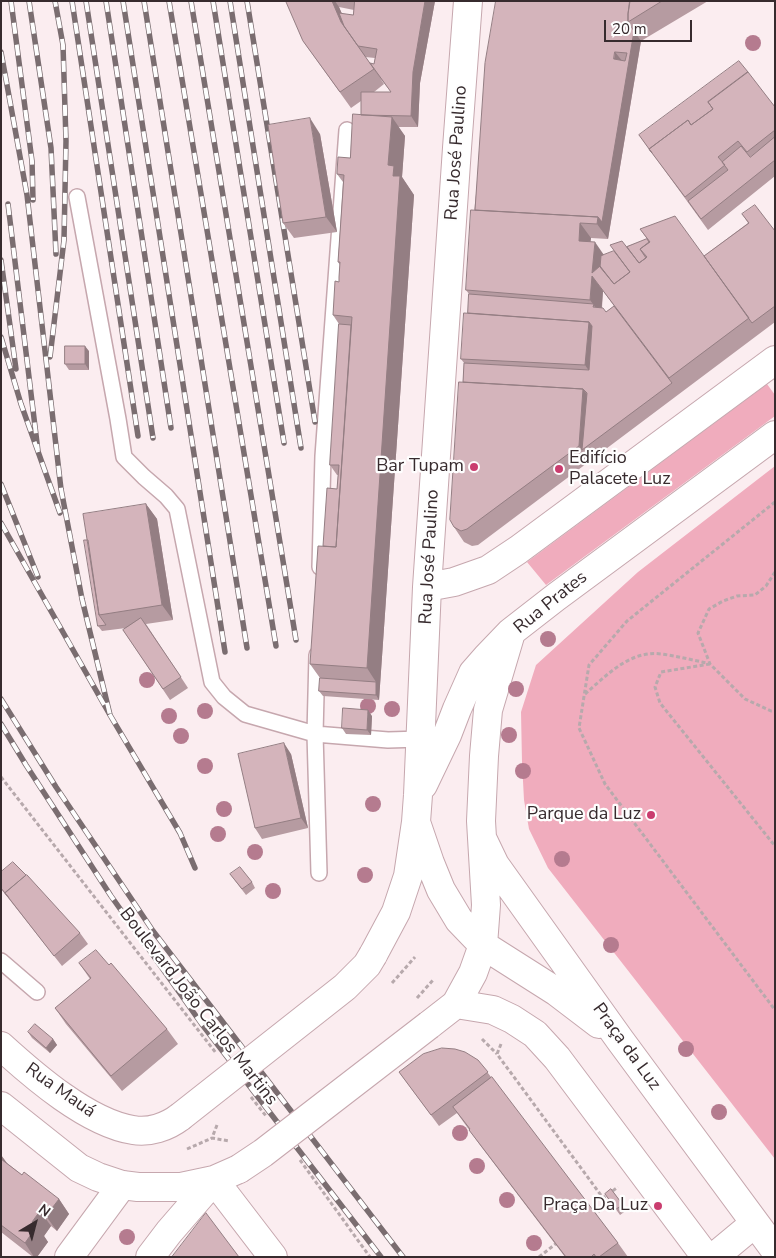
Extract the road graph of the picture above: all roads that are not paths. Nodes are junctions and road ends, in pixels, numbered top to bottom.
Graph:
1 (468, 1) edge
2 (347, 130) dead end
3 (77, 197) dead end
4 (775, 360) edge
5 (775, 435) edge
6 (319, 585) edge
7 (427, 587) junction
8 (511, 632) junction
9 (318, 644) edge
10 (315, 734) junction
11 (421, 739) junction
12 (418, 795) junction
13 (416, 822) junction
14 (483, 840) junction
15 (319, 873) dead end
16 (483, 945) junction
17 (373, 955) joint
18 (1, 961) edge
19 (37, 992) dead end
20 (456, 1004) junction
21 (620, 1040) junction
22 (1, 1046) edge
23 (1, 1106) edge
24 (214, 1180) junction
25 (122, 1185) junction
26 (755, 1223) junction
27 (775, 1250) edge
28 (69, 1257) edge
29 (150, 1257) edge
30 (273, 1257) edge
31 (706, 1257) edge
32 (714, 1257) edge

1 - 7 main road, Rua José Paulino
2 - 6 lane
3 - 10 lane
4 - 7 main road
5 - 8 main road, Rua Prates
7 - 11 main road, Rua José Paulino
8 - 12 main road
8 - 14 main road, Rua Prates
9 - 10 lane
10 - 11 lane
10 - 15 lane
11 - 12 main road, Rua José Paulino
12 - 13 main road, Rua José Paulino
13 - 16 main road
13 - 17 main road, Rua José Paulino
14 - 16 main road, Rua Prates
14 - 21 main road, Praça da Luz
16 - 20 main road, Rua Prates
16 - 21 main road
17 - 22 main road, Rua Mauá, bridge
18 - 19 lane
20 - 24 main road, bridge
20 - 31 main road
21 - 26 main road, Praça da Luz
23 - 25 main road
24 - 25 main road
24 - 29 main road
24 - 30 main road
25 - 28 main road
26 - 27 main road, Praça da Luz
26 - 32 main road

